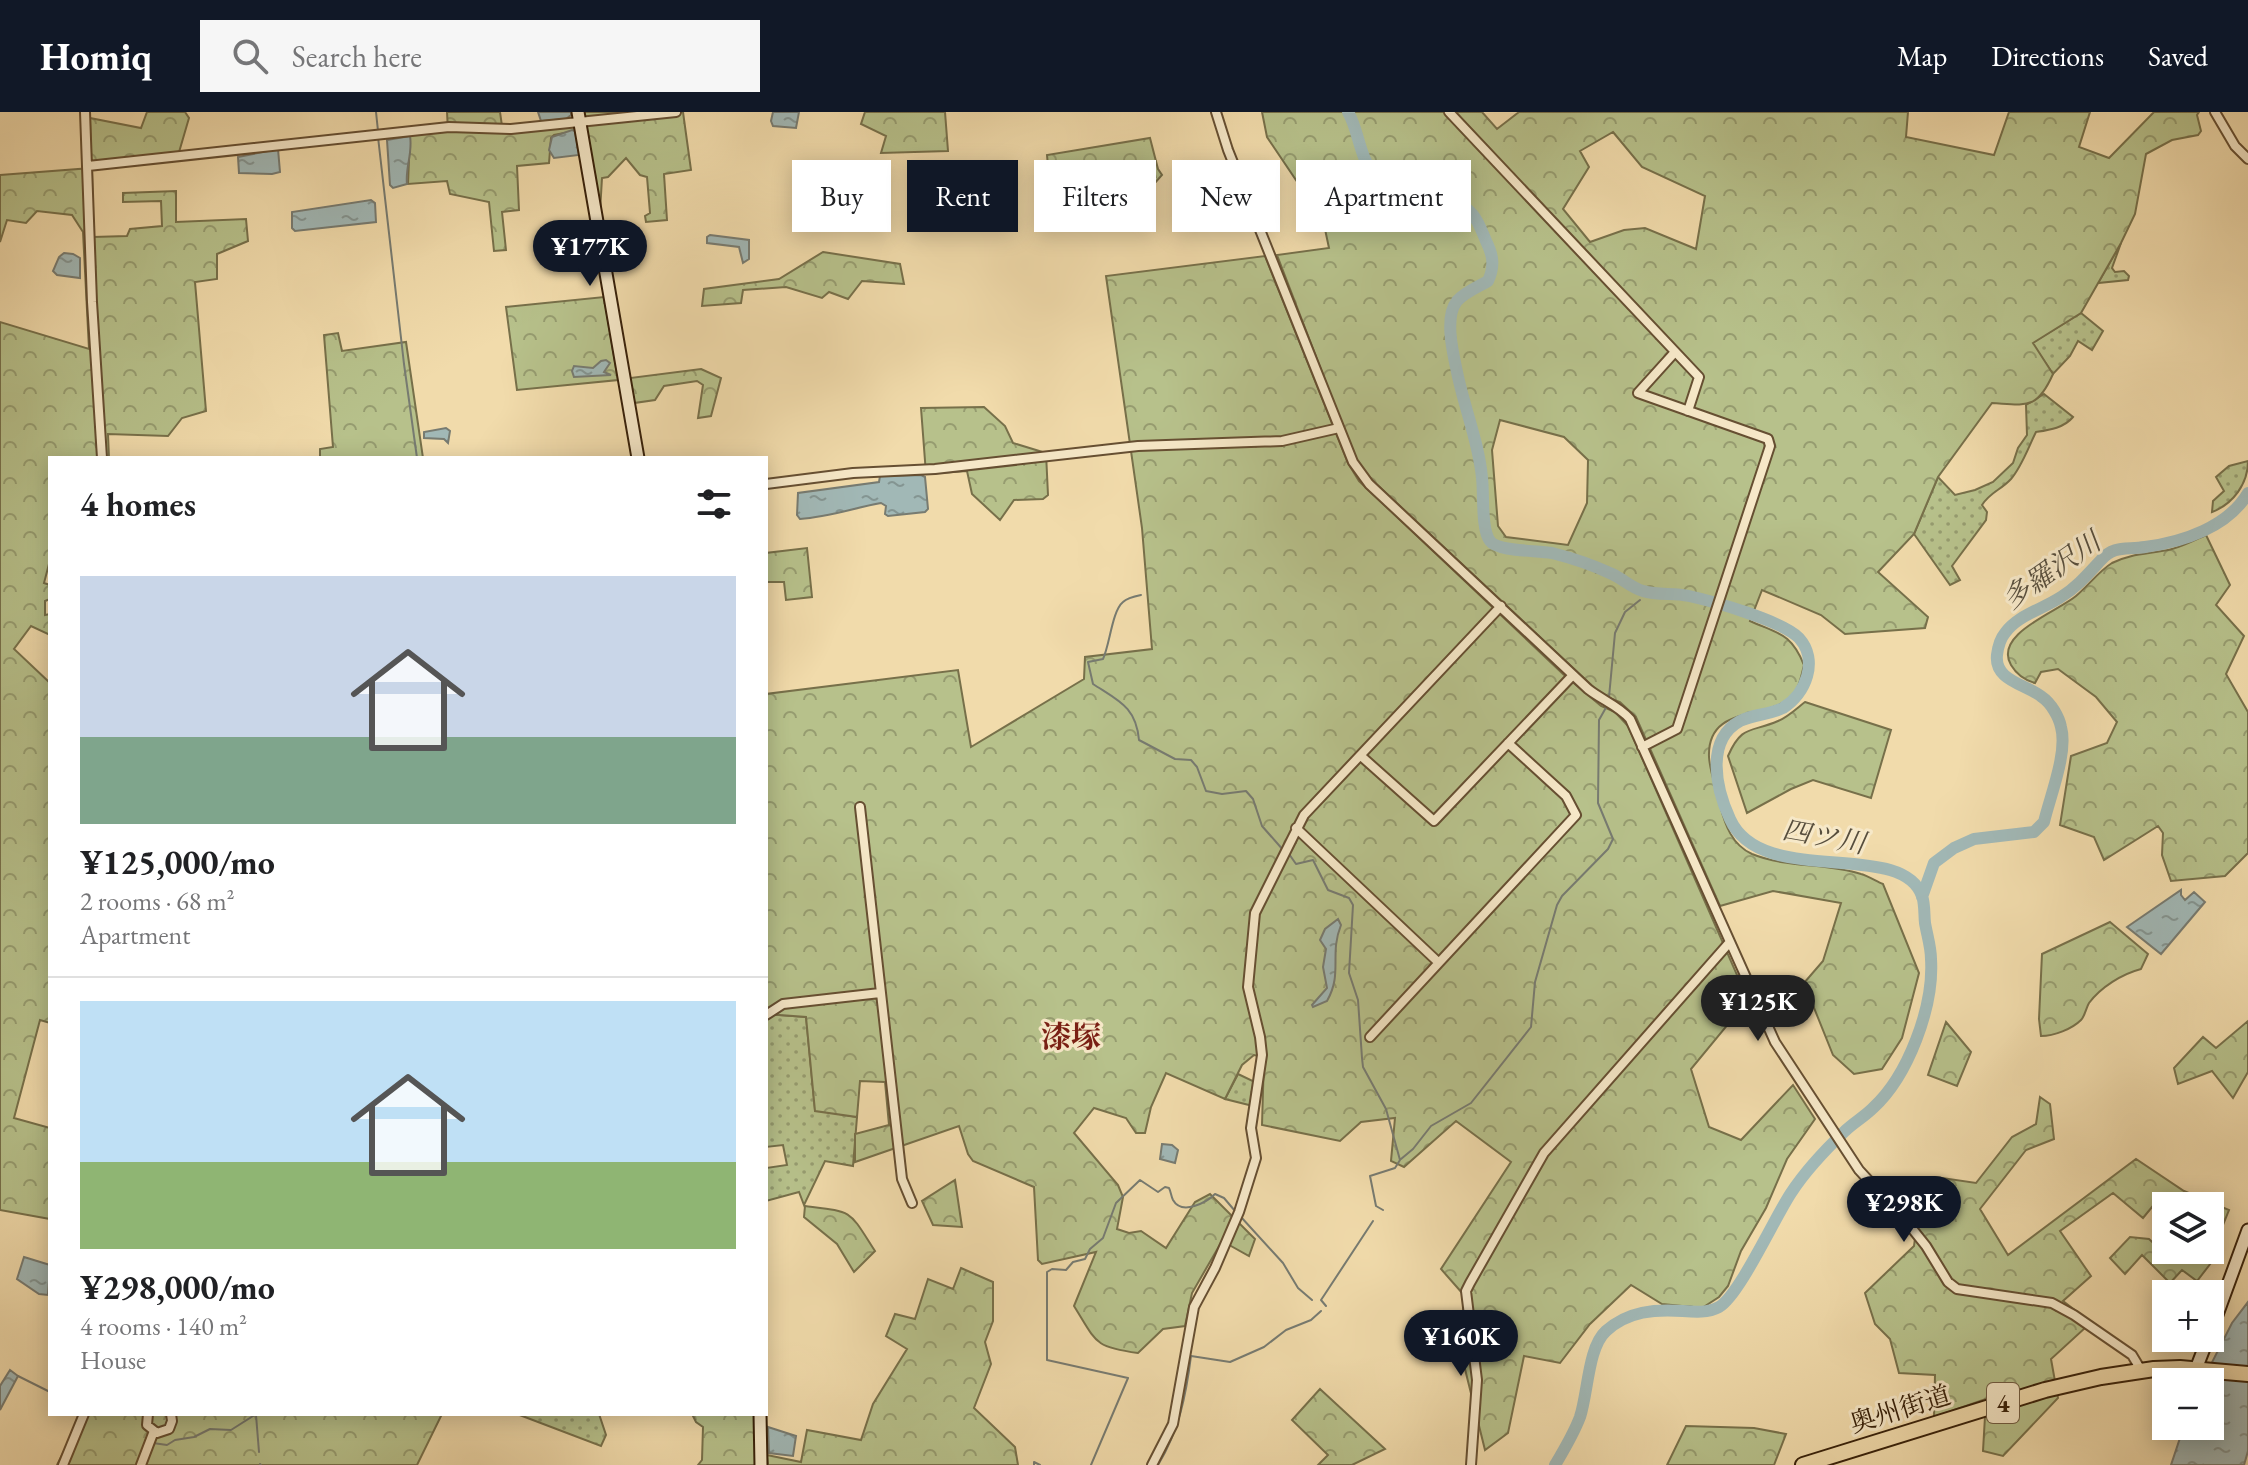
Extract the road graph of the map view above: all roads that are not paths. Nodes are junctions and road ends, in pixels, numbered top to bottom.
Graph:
1 (85, 112) edge
2 (676, 112) edge
3 (1216, 112) edge
4 (1449, 112) edge
5 (2215, 112) edge
6 (578, 117) edge
7 (2248, 159) edge
8 (88, 166) junction
9 (1675, 352) junction
10 (1688, 411) junction
11 (1339, 428) junction
12 (102, 456) edge
13 (638, 456) edge
14 (768, 484) edge
15 (1501, 606) junction
16 (1573, 675) junction
17 (1508, 743) junction
18 (1642, 747) junction
19 (1361, 756) junction
20 (860, 807) dead end
21 (1296, 828) junction
22 (1729, 943) junction
23 (1438, 962) junction
24 (880, 993) junction
25 (768, 1014) edge
26 (1370, 1037) dead end
27 (912, 1203) dead end
28 (2248, 1230) edge
29 (2224, 1295) edge
30 (2141, 1370) junction
31 (2152, 1370) edge
32 (2224, 1371) edge
33 (2248, 1374) edge
34 (83, 1416) edge
35 (148, 1416) edge
36 (171, 1416) edge
37 (760, 1416) edge
38 (154, 1431) junction
39 (63, 1465) edge
40 (141, 1465) edge
41 (761, 1465) edge
42 (1152, 1465) edge
43 (1471, 1465) edge
44 (1803, 1465) edge

1 - 8 street
2 - 6 street
3 - 11 street
4 - 9 street
5 - 7 street
6 - 8 street
6 - 13 street
8 - 12 street
9 - 10 street
9 - 10 street
10 - 18 street
11 - 14 street
11 - 15 street
15 - 16 street
15 - 19 street
16 - 17 street
16 - 18 street
17 - 19 street
17 - 23 street
18 - 22 street
19 - 21 street
20 - 24 street
21 - 23 street
21 - 42 street
22 - 30 street
22 - 43 street
23 - 26 street
24 - 25 street
24 - 27 street
28 - 29 street
30 - 31 highway, 奥州街道 / 4
30 - 44 highway, 奥州街道 / 4
32 - 33 highway, 奥州街道 / 4
34 - 39 street
35 - 38 street
36 - 38 street
37 - 41 street
38 - 40 street

